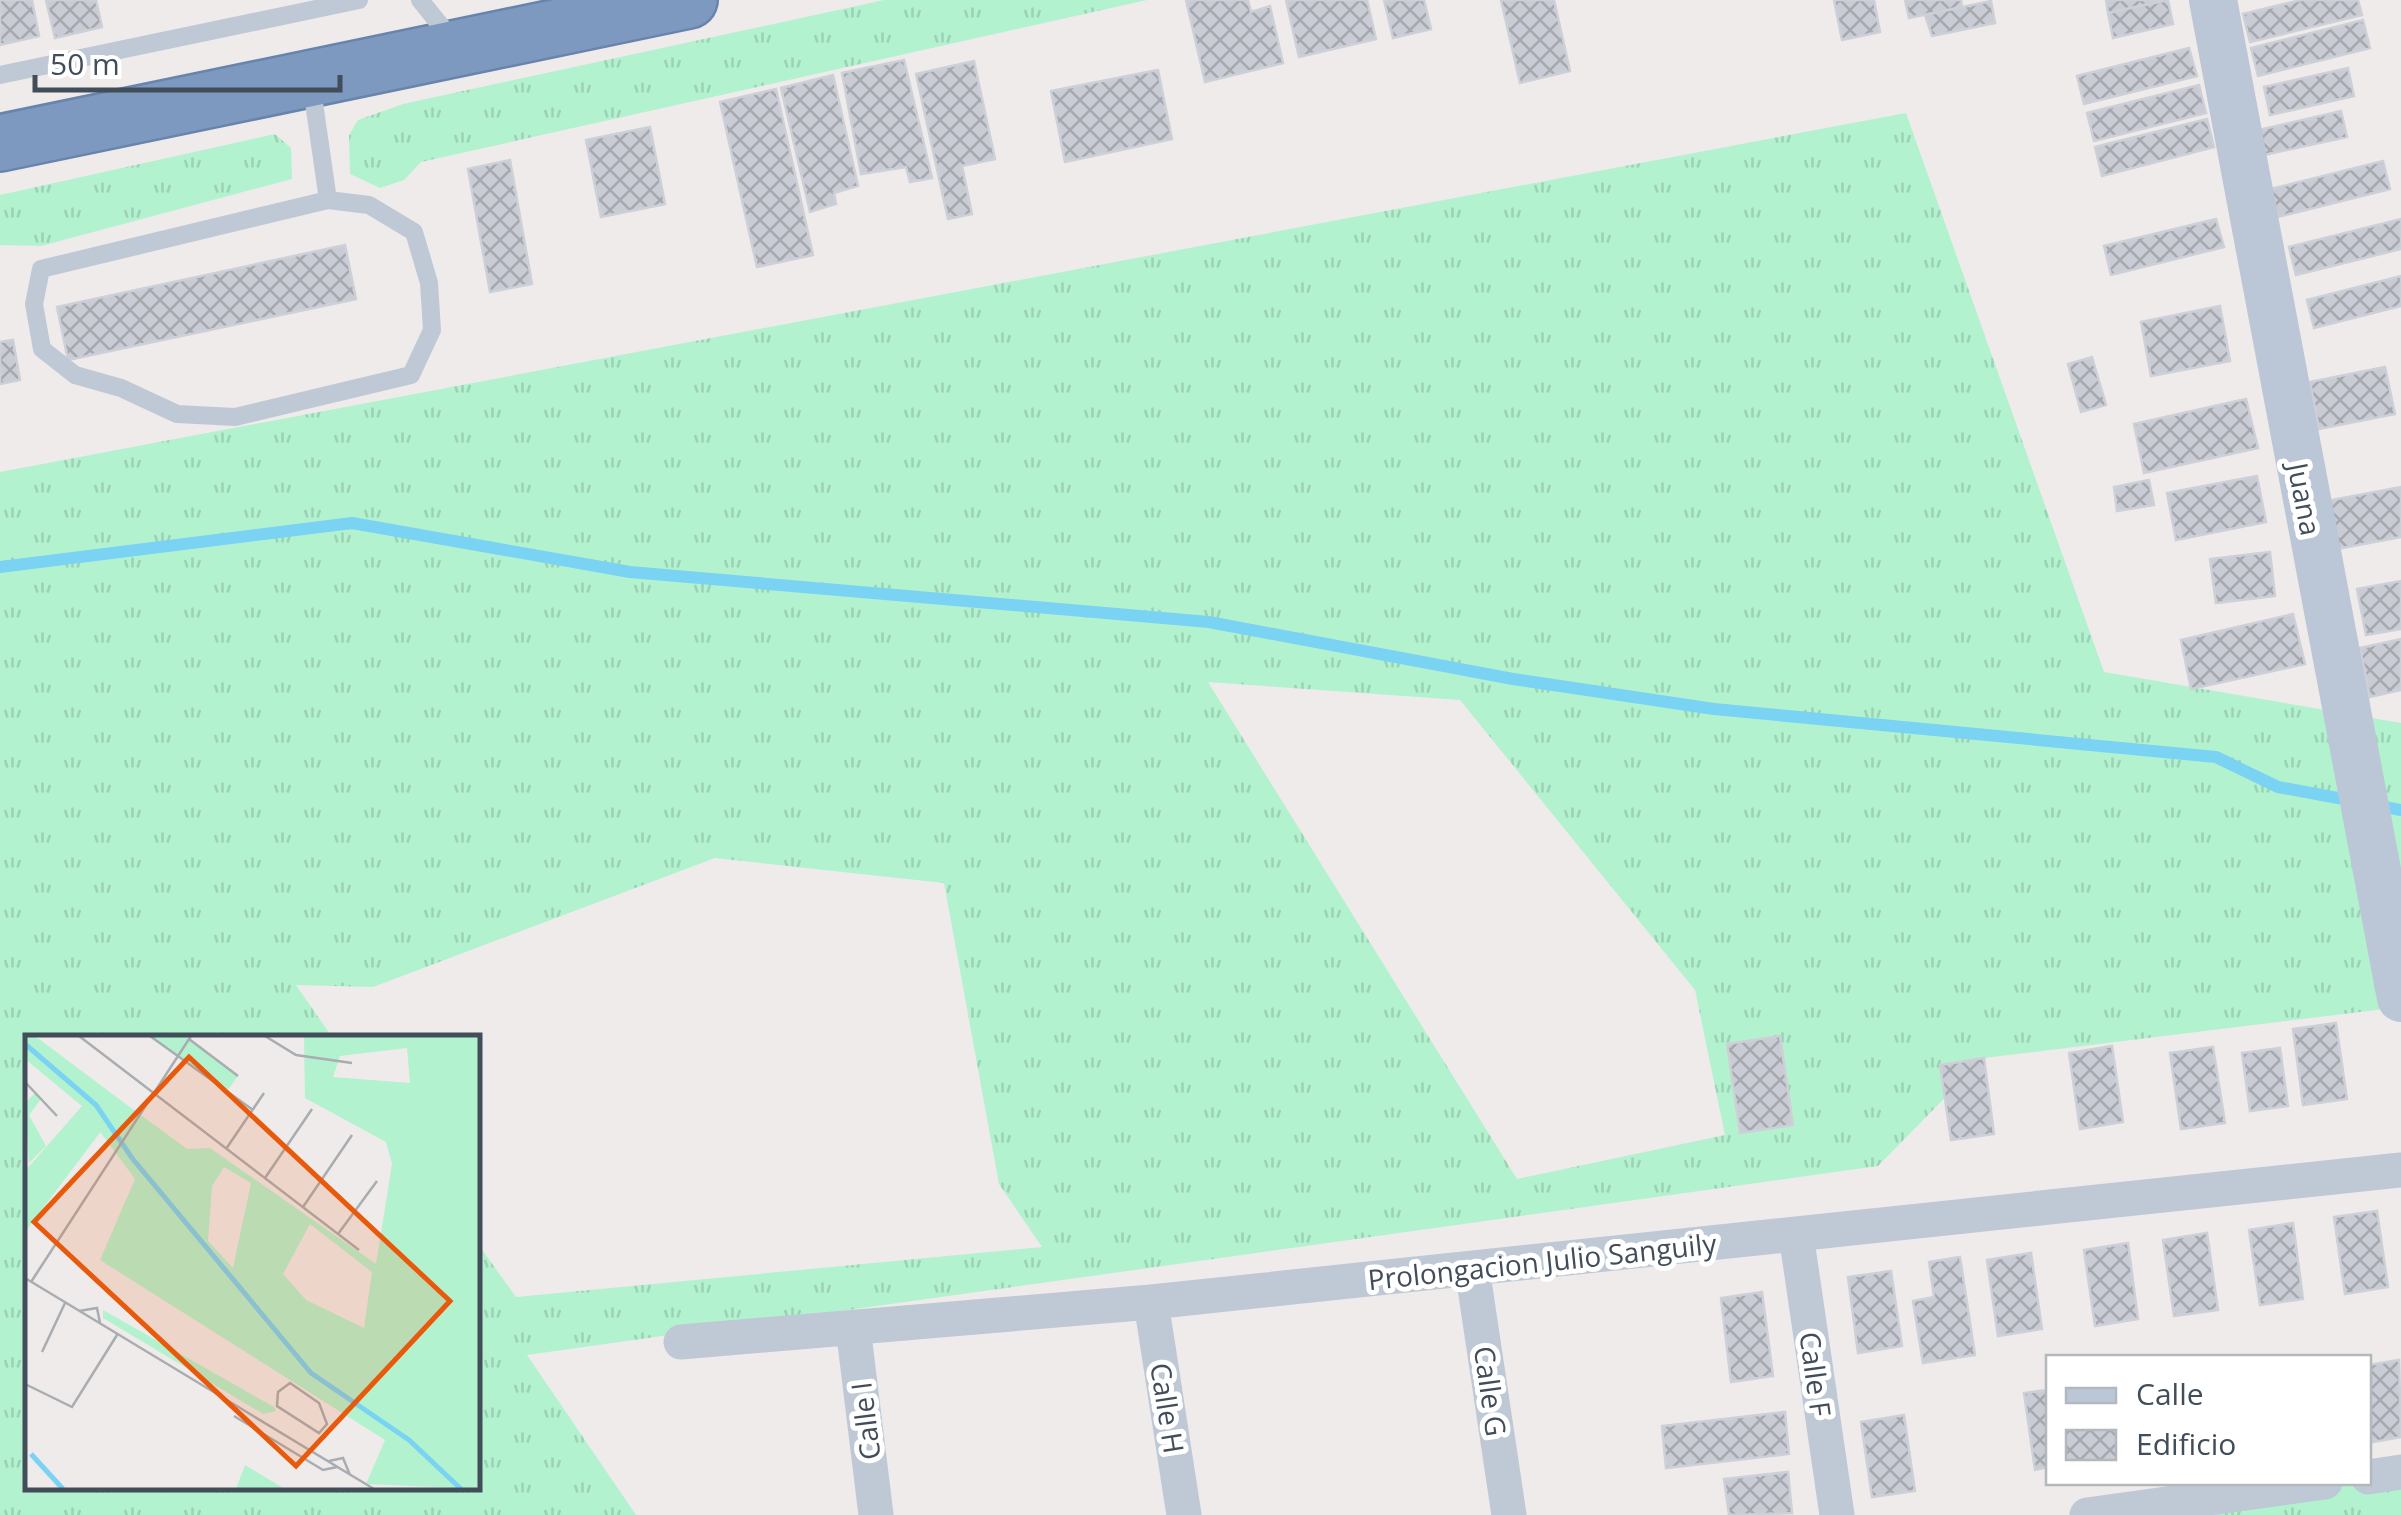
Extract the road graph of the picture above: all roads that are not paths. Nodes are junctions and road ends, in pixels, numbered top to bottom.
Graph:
1 (359, 0) edge
2 (420, 0) edge
3 (690, 0) edge
4 (2213, 0) edge
5 (459, 50) junction
6 (0, 74) edge
7 (311, 82) junction
8 (0, 143) edge
9 (328, 200) junction
10 (2401, 998) edge
11 (2401, 1170) edge
12 (1796, 1234) junction
13 (1472, 1268) junction
14 (1152, 1302) junction
15 (853, 1327) junction
16 (681, 1342) dead end
17 (2401, 1472) edge
18 (2371, 1476) edge
19 (2303, 1485) edge
20 (876, 1515) edge
21 (1184, 1515) edge
22 (1509, 1515) edge
23 (1836, 1515) edge
24 (2087, 1515) edge

1 - 6 lane
2 - 5 lane
3 - 5 highway
4 - 10 street, Juana
5 - 7 highway
7 - 8 highway
7 - 9 lane
9 - 9 lane
11 - 12 street, Prolongacion Julio Sanguily
12 - 13 street, Prolongacion Julio Sanguily
12 - 23 street, Calle F
13 - 14 street, Prolongacion Julio Sanguily
13 - 22 street, Calle G
14 - 15 street, Prolongacion Julio Sanguily
14 - 21 street, Calle H
15 - 16 street, Prolongacion Julio Sanguily
15 - 20 street, Calle I
17 - 18 street
19 - 24 street

